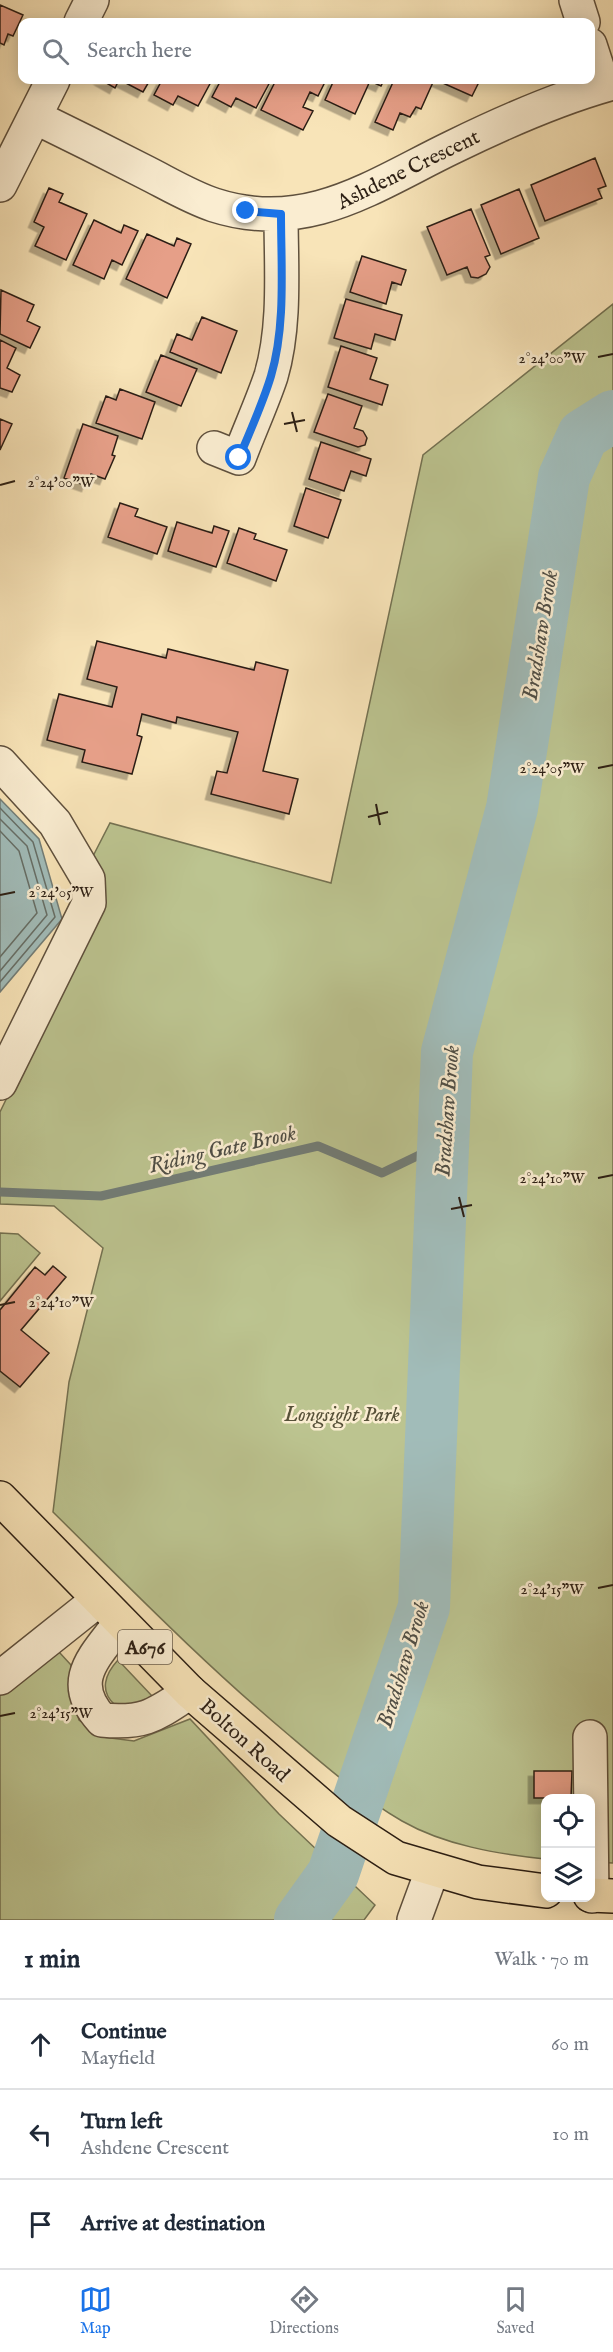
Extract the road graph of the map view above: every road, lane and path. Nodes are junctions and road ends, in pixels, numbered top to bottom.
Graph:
1 (92, 0) edge
2 (576, 0) edge
3 (83, 18) edge
4 (582, 18) edge
5 (595, 54) edge
6 (51, 84) edge
7 (608, 84) edge
8 (35, 117) junction
9 (0, 185) edge
10 (281, 214) junction
11 (214, 448) dead end
12 (0, 763) edge
13 (0, 1083) edge
14 (0, 1498) edge
15 (109, 1612) junction
16 (0, 1678) edge
17 (190, 1692) junction
18 (590, 1737) dead end
19 (432, 1870) junction
20 (541, 1890) edge
21 (599, 1896) edge
22 (414, 1920) edge

1 - 3 street
2 - 4 street
5 - 7 street
6 - 8 street
7 - 10 street, Ashdene Crescent
8 - 9 street
8 - 10 street, Ashdene Crescent
10 - 11 street
12 - 13 street
14 - 15 main road, Bolton Road / A676
15 - 16 street
15 - 17 main road, Bolton Road / A676
15 - 17 street
17 - 19 main road, Bolton Road / A676
18 - 21 street
19 - 20 main road, Bolton Road / A676
19 - 22 street

